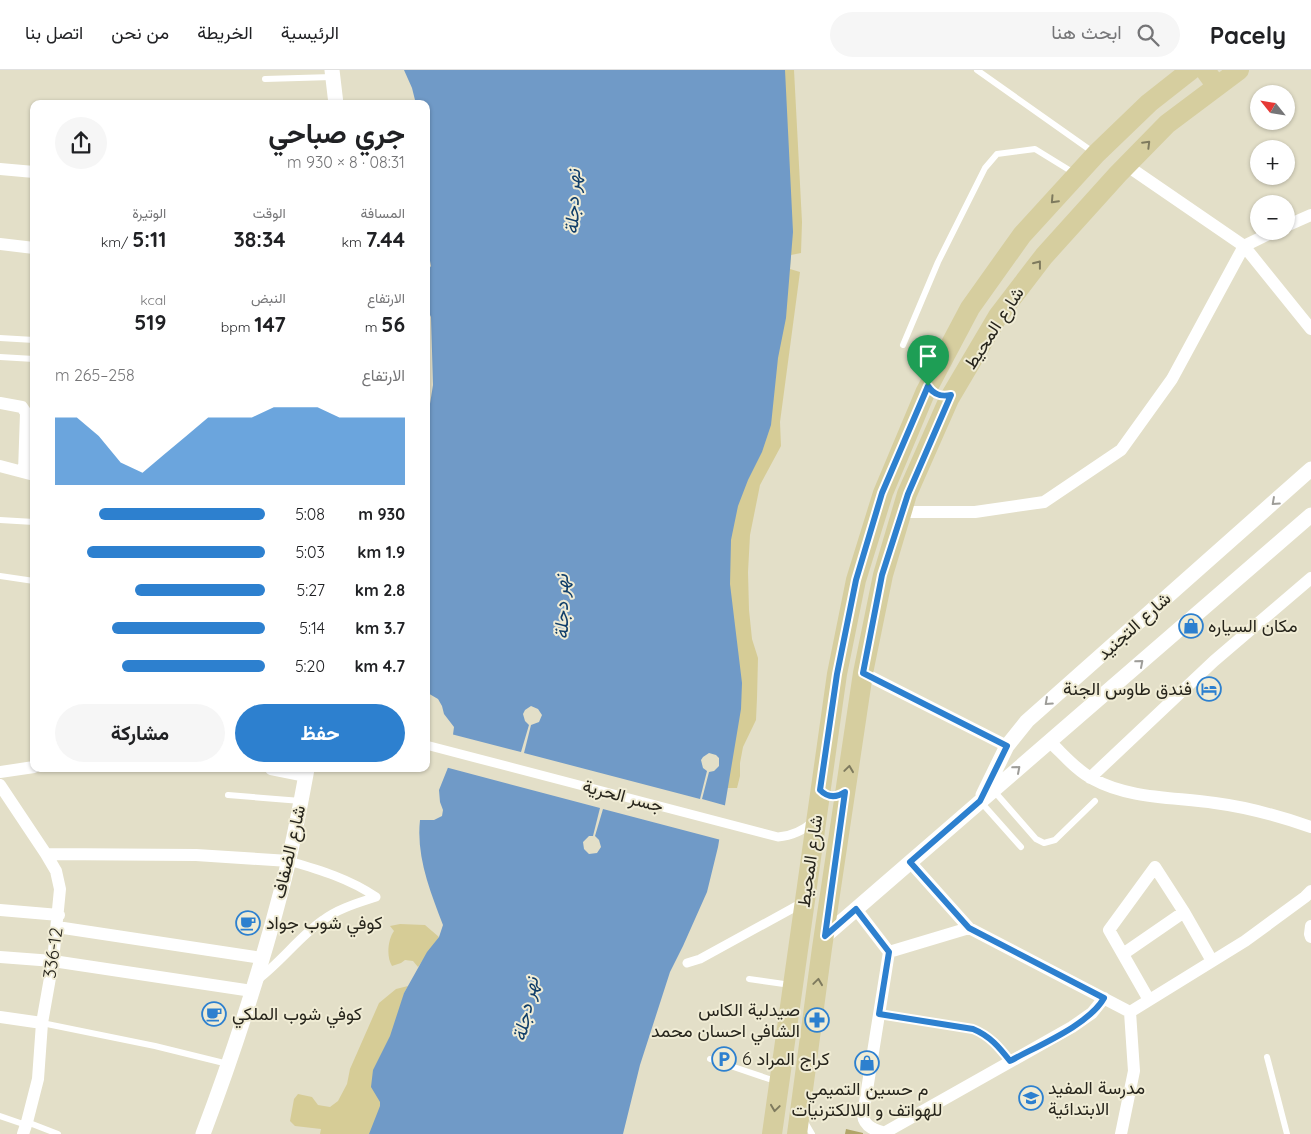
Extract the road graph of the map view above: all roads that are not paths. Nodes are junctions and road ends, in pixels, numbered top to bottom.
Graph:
1 (977, 70) edge
2 (1190, 70) edge
3 (332, 74) edge
4 (1221, 77) edge
5 (265, 79) dead end
6 (335, 100) edge
7 (1096, 154) junction
8 (1126, 165) junction
9 (0, 169) edge
10 (30, 172) edge
11 (1077, 175) junction
12 (1311, 215) edge
13 (1295, 222) edge
14 (1256, 240) edge
15 (0, 244) edge
16 (1244, 246) junction
17 (30, 248) edge
18 (1311, 329) edge
19 (0, 338) edge
20 (30, 340) edge
21 (903, 345) dead end
22 (0, 357) edge
23 (30, 359) edge
24 (928, 386) junction
25 (951, 395) junction
26 (0, 403) edge
27 (918, 410) junction
28 (940, 420) junction
29 (30, 430) edge
30 (0, 466) edge
31 (1311, 469) edge
32 (29, 473) edge
33 (902, 512) junction
34 (1311, 515) edge
35 (0, 520) edge
36 (30, 522) edge
37 (0, 576) edge
38 (1311, 578) edge
39 (30, 580) edge
40 (863, 673) junction
41 (1050, 742) junction
42 (430, 746) edge
43 (1007, 746) junction
44 (30, 767) edge
45 (0, 772) edge
46 (306, 772) edge
47 (1090, 778) junction
48 (0, 785) edge
49 (820, 790) junction
50 (993, 790) junction
51 (845, 792) junction
52 (228, 795) dead end
53 (301, 801) junction
54 (980, 801) junction
55 (1095, 802) dead end
56 (816, 820) junction
57 (841, 825) junction
58 (1311, 827) edge
59 (1021, 846) dead end
60 (46, 854) junction
61 (289, 861) junction
62 (910, 862) junction
63 (1309, 897) edge
64 (804, 902) junction
65 (856, 909) junction
66 (0, 910) edge
67 (1184, 912) junction
68 (58, 921) junction
69 (1311, 926) edge
70 (969, 928) junction
71 (825, 936) junction
72 (1311, 937) edge
73 (889, 952) junction
74 (1123, 954) junction
75 (0, 957) edge
76 (262, 958) junction
77 (1212, 960) junction
78 (53, 961) junction
79 (687, 963) dead end
80 (749, 979) dead end
81 (793, 985) junction
82 (254, 986) junction
83 (1104, 998) junction
84 (1149, 1000) junction
85 (1130, 1012) junction
86 (879, 1014) junction
87 (0, 1017) edge
88 (42, 1023) junction
89 (1267, 1057) dead end
90 (710, 1059) dead end
91 (1010, 1061) junction
92 (228, 1064) junction
93 (779, 1083) junction
94 (800, 1113) junction
95 (0, 1116) edge
96 (25, 1127) edge
97 (887, 1133) edge
98 (58, 1134) edge
99 (203, 1134) edge
100 (772, 1134) edge
101 (797, 1134) edge
102 (812, 1134) edge
103 (1121, 1134) edge
104 (1287, 1134) edge

1 - 7 lane
2 - 7 main road, شارع المحيط
3 - 5 lane
3 - 6 street
8 -> 4 main road, شارع المحيط
7 - 11 main road, شارع المحيط
8 - 16 street
25 -> 8 main road, شارع المحيط
9 - 10 street
11 - 21 lane
11 -> 24 main road, شارع المحيط
12 - 13 street
14 - 16 street
15 - 17 street
16 - 18 street
16 - 33 street
19 - 20 lane
22 - 23 lane
24 - 25 main road
24 - 27 main road, شارع المحيط
25 - 28 main road, شارع المحيط
26 - 29 street
27 - 28 main road
27 - 49 main road, شارع المحيط
28 - 33 main road, شارع المحيط
29 - 32 street
30 - 32 street
31 -> 43 street, شارع التجنيد
33 - 40 main road, شارع المحيط
41 -> 34 street, شارع التجنيد
35 - 36 lane
37 - 39 lane
38 - 47 street
40 - 43 street
51 -> 40 main road, شارع المحيط
41 - 47 street
50 -> 41 street, شارع التجنيد
42 - 56 street, جسر الحرية
43 - 54 street, شارع التجنيد
44 - 45 street
46 - 53 street, شارع الضفاف
47 - 58 street
48 - 60 street, 336-12
49 - 51 main road
49 - 56 main road, شارع المحيط
50 - 54 street, شارع التجنيد
50 - 55 lane
51 - 57 main road, شارع المحيط
52 - 53 lane
53 - 61 street, شارع الضفاف
54 - 59 lane
54 - 62 street, شارع التجنيد
56 - 57 main road
56 - 64 main road, شارع المحيط
57 - 71 main road, شارع المحيط
60 - 61 street
60 - 68 street, 336-12
61 - 76 street, شارع الضفاف
61 - 82 street
62 - 65 street, شارع التجنيد
62 - 70 street
63 - 77 street
64 - 79 street
64 - 81 main road, شارع المحيط
65 - 71 street, شارع التجنيد
65 - 73 street
66 - 68 street
67 - 74 street
67 - 74 street
67 - 77 street
68 - 76 street
68 - 78 street, 336-12
69 - 72 street
70 - 73 street
70 - 83 street
94 -> 71 main road, شارع المحيط
73 - 86 street
74 - 84 street
75 - 78 street
76 - 82 street, شارع الضفاف
77 - 84 street
78 - 82 street
78 - 88 street, 336-12
80 - 81 lane
81 - 93 main road, شارع المحيط
82 - 92 street, شارع الضفاف
83 - 85 street
83 - 91 street
84 - 85 street
85 - 103 street
86 - 91 lane
86 - 97 street
87 - 88 street
88 - 92 lane
88 - 96 street, 336-12
89 - 104 lane
90 - 93 lane
91 - 97 street
92 - 99 street, شارع الضفاف
93 -> 100 main road, شارع المحيط
94 - 101 main road, شارع المحيط
94 - 102 lane
95 - 96 lane
96 - 98 lane

